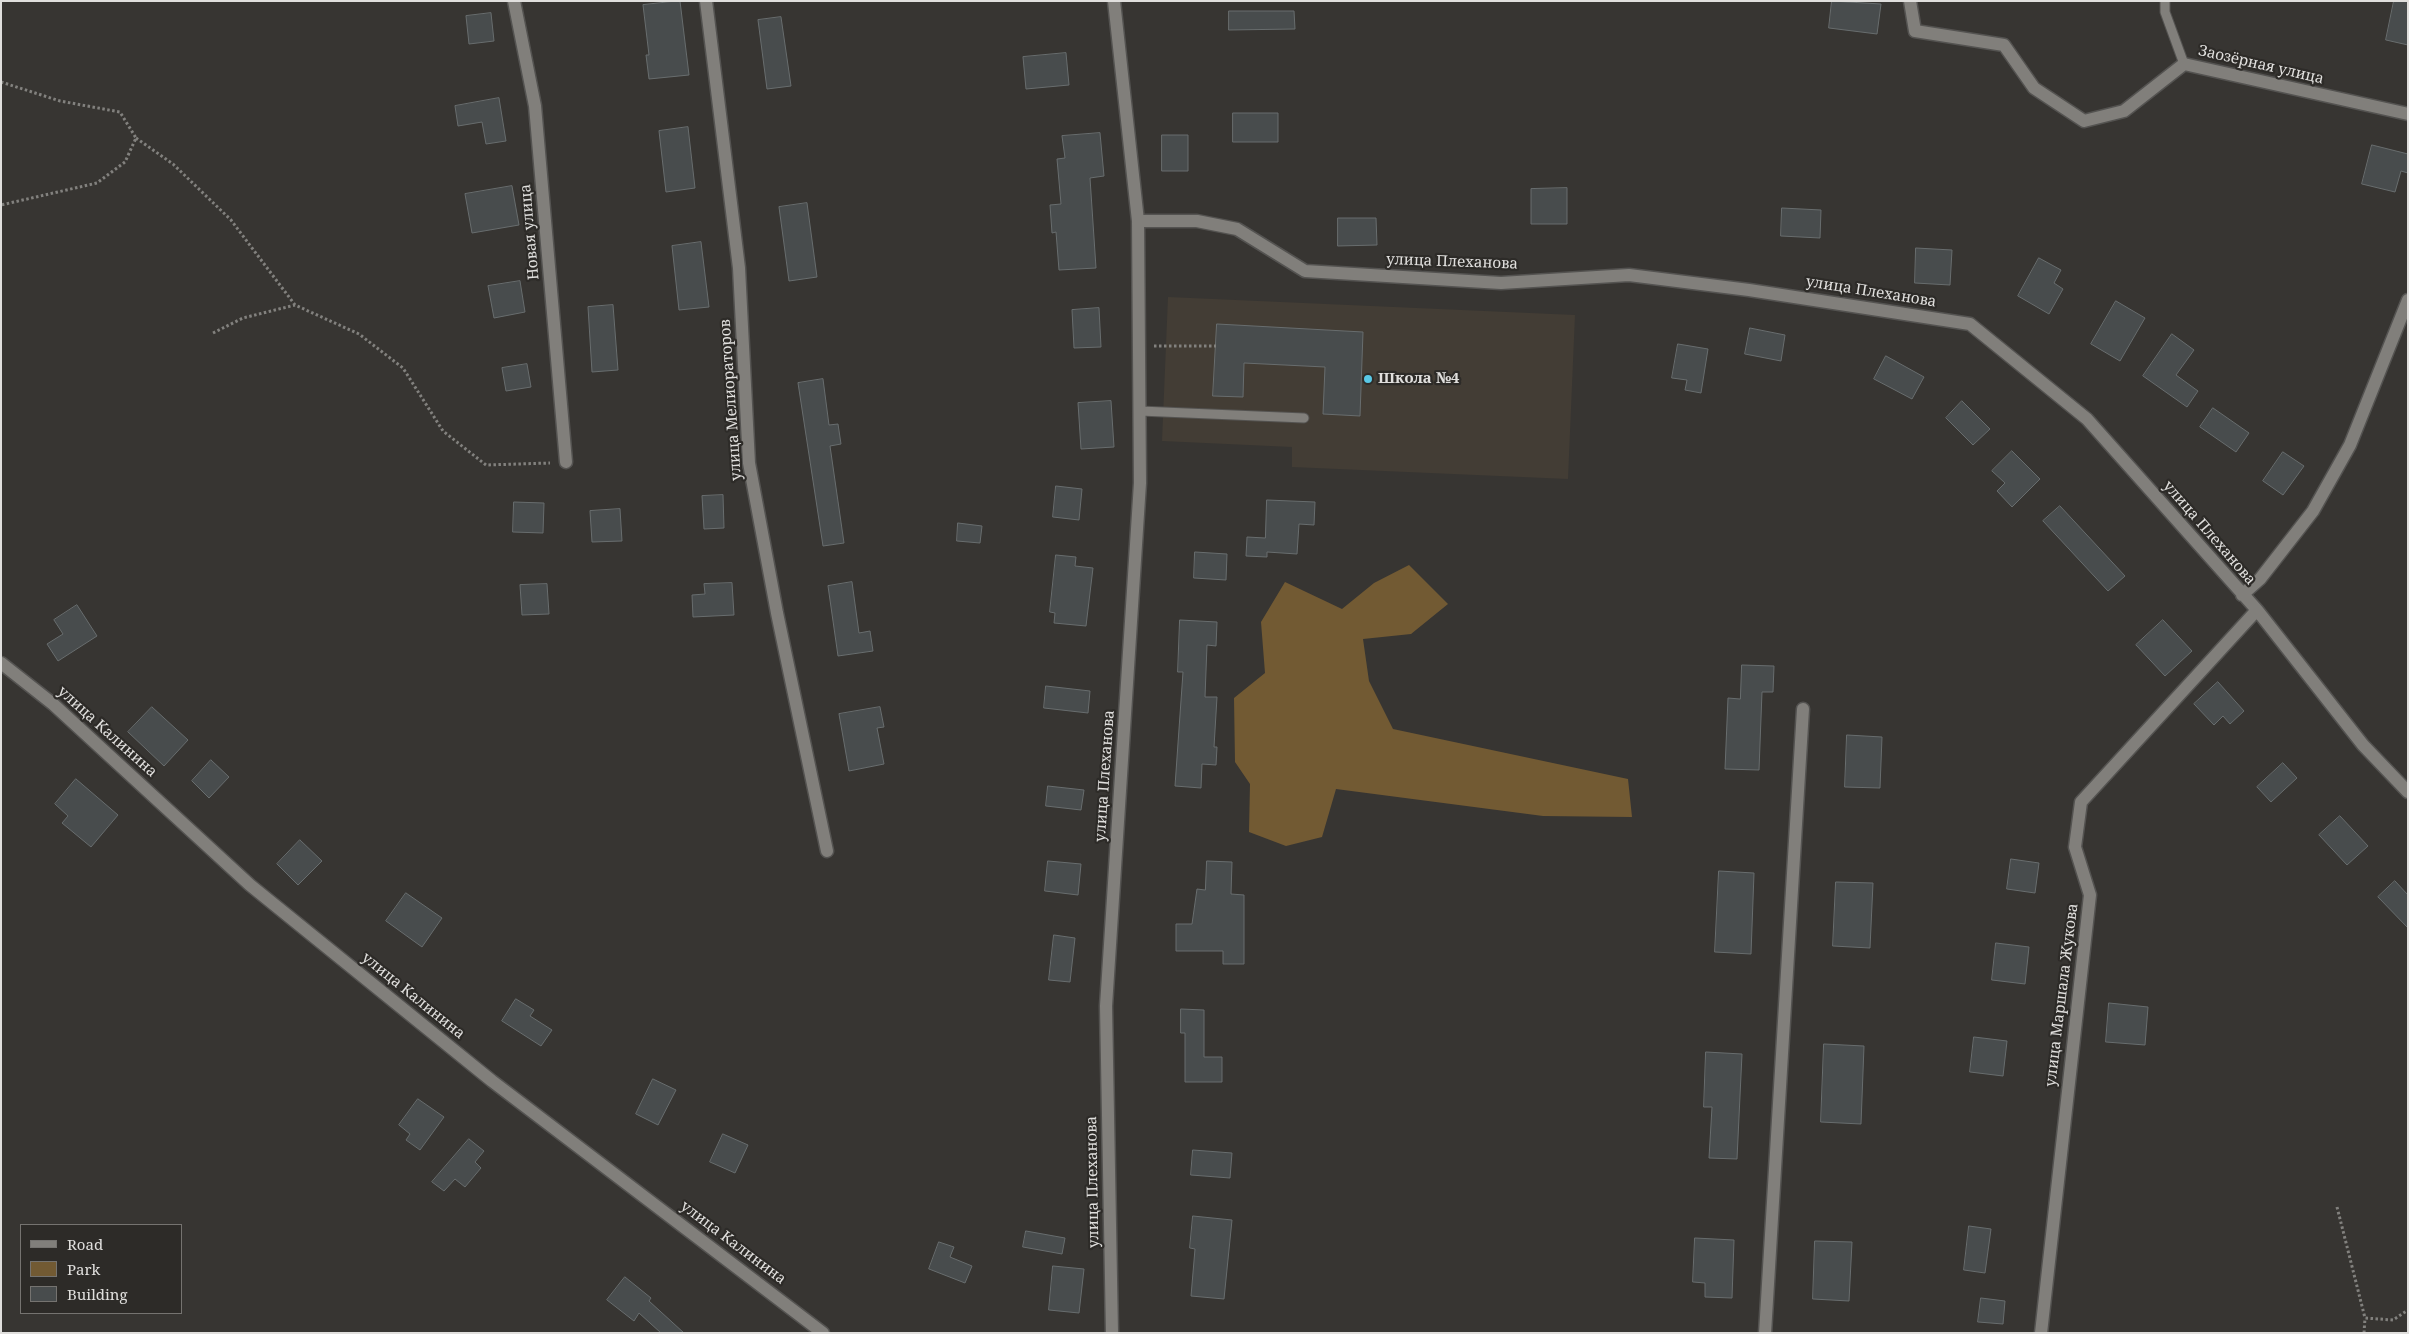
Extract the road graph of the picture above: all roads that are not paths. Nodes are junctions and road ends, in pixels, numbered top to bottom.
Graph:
1 (514, 1) edge
2 (706, 1) edge
3 (1114, 1) edge
4 (1910, 1) edge
5 (2165, 1) edge
6 (2184, 64) junction
7 (2408, 114) edge
8 (1138, 221) junction
9 (2408, 300) edge
10 (1140, 411) junction
11 (1304, 418) dead end
12 (566, 462) road end
13 (2242, 595) junction
14 (2257, 610) junction
15 (1, 663) edge
16 (1802, 709) dead end
17 (2408, 792) edge
18 (827, 851) dead end
19 (823, 1333) edge
20 (1112, 1333) edge
21 (1765, 1333) edge
22 (2041, 1333) edge

1 - 12 street, Новая улица
2 - 18 street, улица Мелиораторов
3 - 8 street, улица Плеханова
4 - 6 street, Заозёрная улица
5 - 6 lane
6 - 7 street, Заозёрная улица
8 - 10 street, улица Плеханова
8 - 13 street, улица Плеханова
9 - 13 street
10 - 11 lane
10 - 20 street, улица Плеханова
13 - 14 street, улица Плеханова
14 - 17 street, улица Плеханова
14 - 22 street, улица Маршала Жукова
15 - 19 street, улица Калинина
16 - 21 street

